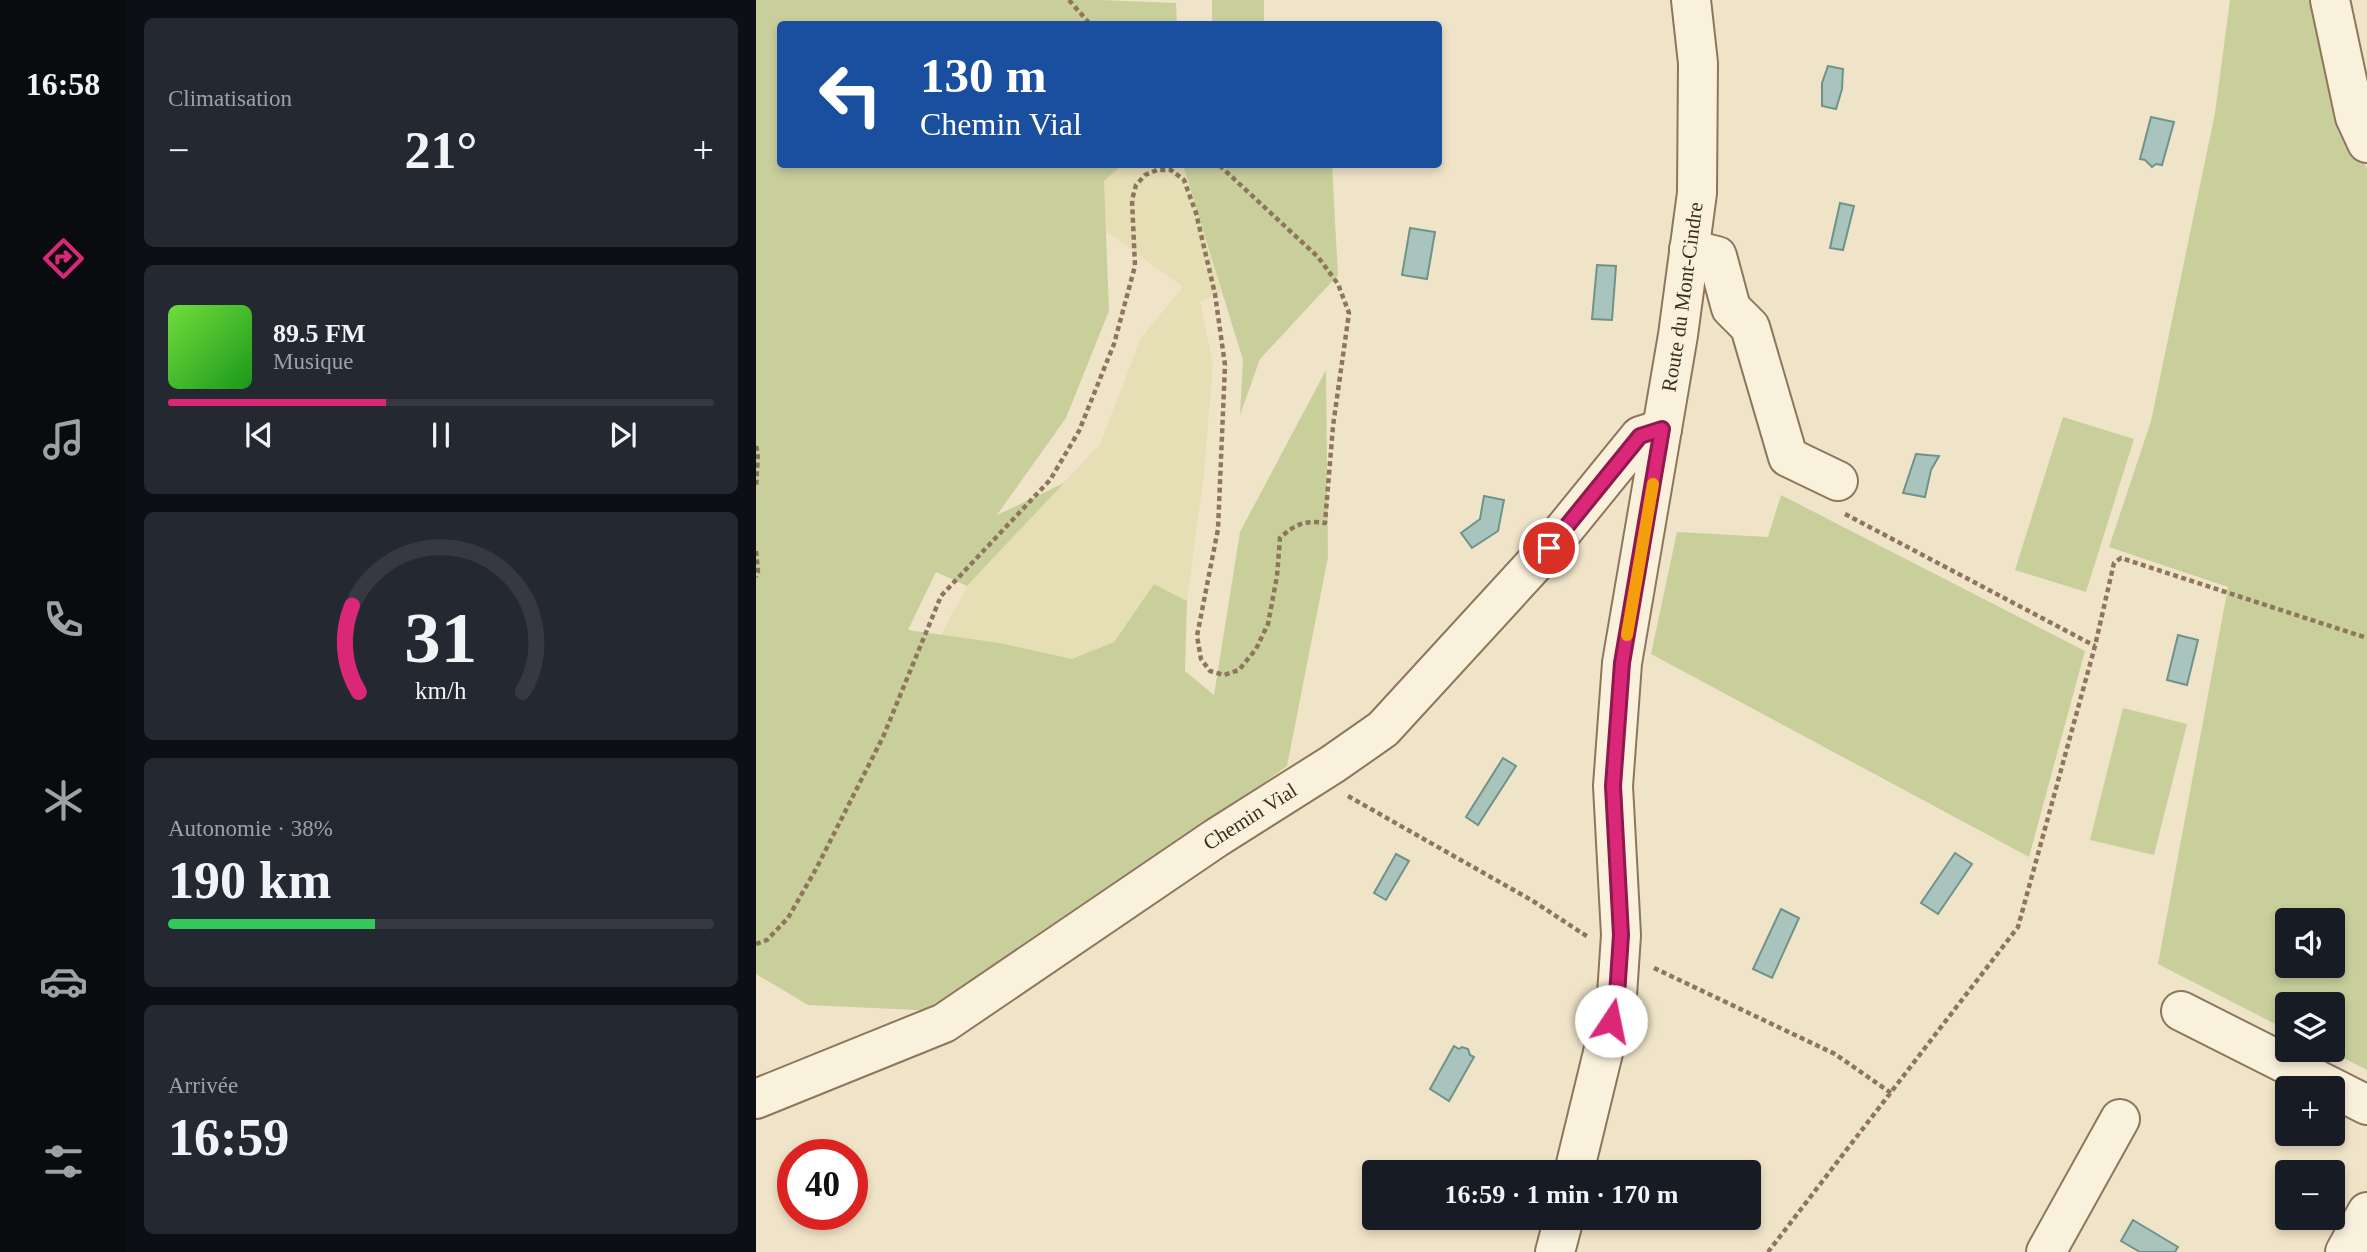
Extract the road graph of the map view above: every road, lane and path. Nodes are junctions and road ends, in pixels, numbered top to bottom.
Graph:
1 (1069, 0) edge
2 (1691, 0) edge
3 (2330, 0) edge
4 (1087, 21) edge
5 (2367, 143) edge
6 (1222, 168) edge
7 (1689, 249) junction
8 (1662, 429) junction
9 (756, 446) edge
10 (756, 488) edge
11 (1838, 496) joint
12 (756, 551) edge
13 (756, 577) edge
14 (2367, 638) edge
15 (2095, 646) junction
16 (756, 944) edge
17 (2181, 1012) dead end
18 (756, 1099) edge
19 (2367, 1105) edge
20 (2120, 1119) dead end
21 (1577, 1160) edge
22 (2367, 1212) edge
23 (1560, 1230) edge
24 (1555, 1252) edge
25 (1768, 1252) edge
26 (2046, 1252) edge
27 (2345, 1252) edge

1 - 4 path
2 - 7 street, Route du Mont-Cindre
3 - 5 street
6 - 16 path
7 - 8 street, Route du Mont-Cindre
7 - 11 street
8 - 18 street, Chemin Vial
8 - 21 street, Route du Mont-Cindre
9 - 10 path
11 - 15 path
12 - 13 path
14 - 15 path
15 - 25 path
17 - 19 street
20 - 26 street
22 - 27 street
23 - 24 street

